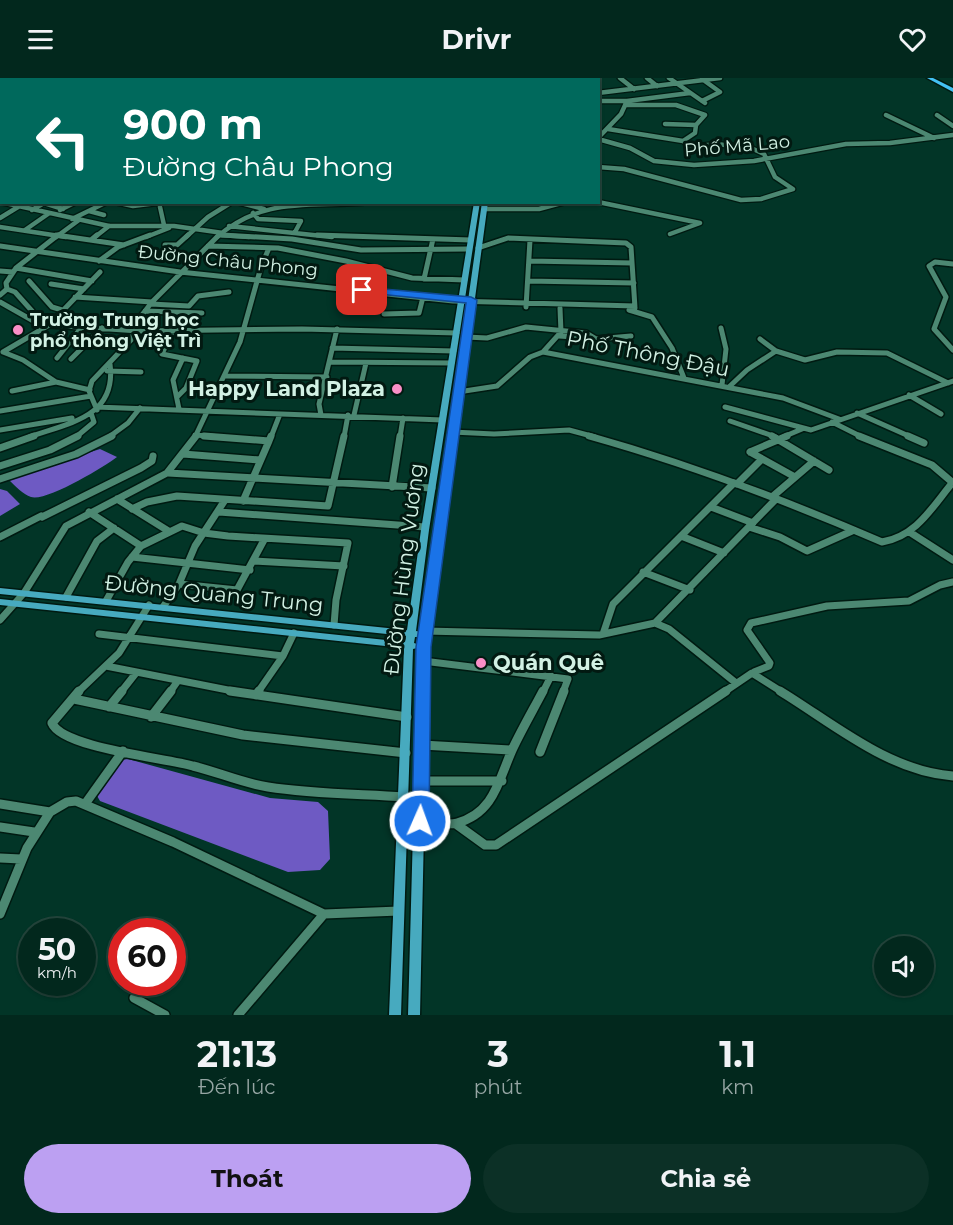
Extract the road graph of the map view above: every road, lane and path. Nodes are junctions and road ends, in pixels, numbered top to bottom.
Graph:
1 (620, 78) edge
2 (647, 78) edge
3 (669, 78) edge
4 (720, 78) edge
5 (929, 78) edge
6 (701, 79) edge
7 (676, 83) junction
8 (600, 86) edge
9 (657, 86) junction
10 (634, 89) junction
11 (953, 90) edge
12 (608, 92) junction
13 (600, 93) edge
14 (690, 93) junction
15 (666, 96) junction
16 (619, 100) junction
17 (600, 101) edge
18 (702, 101) junction
19 (626, 103) junction
20 (676, 105) junction
21 (687, 107) junction
22 (886, 115) dead end
23 (938, 115) dead end
24 (665, 123) dead end
25 (696, 125) junction
26 (953, 126) edge
27 (608, 129) junction
28 (953, 135) edge
29 (600, 136) edge
30 (934, 138) junction
31 (600, 139) edge
32 (683, 141) junction
33 (766, 160) junction
34 (600, 167) edge
35 (600, 202) edge
36 (11, 204) edge
37 (42, 204) edge
38 (47, 204) edge
39 (72, 204) edge
40 (103, 204) edge
41 (159, 204) edge
42 (229, 204) edge
43 (250, 204) edge
44 (314, 204) edge
45 (564, 204) edge
46 (298, 205) junction
47 (482, 205) edge
48 (18, 207) junction
49 (63, 209) junction
50 (32, 210) junction
51 (267, 210) junction
52 (89, 211) junction
53 (253, 213) junction
54 (50, 214) junction
55 (104, 215) dead end
56 (0, 218) edge
57 (72, 219) junction
58 (79, 220) junction
59 (301, 221) junction
60 (156, 225) junction
61 (164, 225) junction
62 (109, 226) junction
63 (174, 226) junction
64 (230, 226) junction
65 (0, 227) edge
66 (196, 229) junction
67 (25, 231) junction
68 (159, 231) junction
69 (295, 232) junction
70 (221, 234) junction
71 (670, 234) dead end
72 (57, 235) junction
73 (433, 239) junction
74 (91, 240) junction
75 (530, 240) junction
76 (124, 244) junction
77 (165, 245) dead end
78 (0, 246) edge
79 (208, 246) junction
80 (473, 246) junction
81 (269, 248) junction
82 (432, 249) junction
83 (36, 251) junction
84 (99, 261) junction
85 (529, 261) junction
86 (632, 263) junction
87 (953, 264) edge
88 (15, 270) junction
89 (0, 272) edge
90 (100, 272) dead end
91 (180, 272) junction
92 (61, 276) junction
93 (424, 279) junction
94 (258, 280) junction
95 (465, 280) junction
96 (29, 281) dead end
97 (92, 281) junction
98 (528, 281) junction
99 (51, 284) junction
100 (634, 284) junction
101 (7, 289) junction
102 (84, 289) junction
103 (229, 292) dead end
104 (40, 293) junction
105 (0, 296) edge
106 (75, 297) junction
107 (423, 297) junction
108 (0, 302) edge
109 (464, 302) junction
110 (151, 303) junction
111 (526, 305) junction
112 (560, 308) junction
113 (635, 308) junction
114 (62, 310) junction
115 (32, 311) dead end
116 (145, 311) junction
117 (202, 313) dead end
118 (384, 314) dead end
119 (46, 326) junction
120 (81, 328) junction
121 (102, 328) junction
122 (246, 328) junction
123 (721, 328) dead end
124 (337, 329) junction
125 (173, 330) junction
126 (139, 331) junction
127 (560, 334) junction
128 (462, 335) junction
129 (631, 336) dead end
130 (760, 339) dead end
131 (332, 348) junction
132 (953, 350) edge
133 (454, 351) junction
134 (776, 351) junction
135 (543, 352) junction
136 (57, 358) dead end
137 (183, 358) junction
138 (71, 359) dead end
139 (330, 362) junction
140 (366, 363) junction
141 (452, 363) junction
142 (111, 368) junction
143 (141, 372) dead end
144 (226, 376) junction
145 (327, 377) junction
146 (684, 378) junction
147 (56, 382) junction
148 (951, 382) edge
149 (722, 385) junction
150 (730, 386) junction
151 (12, 391) dead end
152 (218, 392) junction
153 (458, 392) junction
154 (90, 393) junction
155 (256, 393) dead end
156 (909, 395) junction
157 (178, 396) junction
158 (725, 407) dead end
159 (140, 408) junction
160 (179, 409) junction
161 (0, 411) edge
162 (94, 411) junction
163 (209, 411) junction
164 (857, 413) junction
165 (280, 414) junction
166 (941, 414) dead end
167 (321, 415) junction
168 (351, 415) junction
169 (403, 418) junction
170 (443, 420) junction
171 (836, 420) junction
172 (730, 421) dead end
173 (802, 429) junction
174 (0, 430) edge
175 (452, 432) junction
176 (195, 435) junction
177 (778, 438) junction
178 (269, 441) junction
179 (924, 444) dead end
180 (0, 448) edge
181 (437, 453) junction
182 (183, 454) junction
183 (450, 454) junction
184 (153, 456) dead end
185 (762, 459) junction
186 (260, 460) junction
187 (814, 461) junction
188 (0, 466) edge
189 (829, 470) dead end
190 (167, 473) junction
191 (795, 477) junction
192 (0, 478) edge
193 (251, 479) junction
194 (953, 482) edge
195 (335, 484) junction
196 (736, 484) junction
197 (392, 487) junction
198 (432, 488) junction
199 (774, 498) junction
200 (117, 499) junction
201 (225, 500) junction
202 (243, 501) junction
203 (711, 507) junction
204 (132, 508) junction
205 (89, 512) junction
206 (219, 512) junction
207 (751, 525) junction
208 (425, 527) junction
209 (114, 528) junction
210 (852, 531) junction
211 (170, 532) junction
212 (204, 533) junction
213 (911, 533) junction
214 (681, 536) junction
215 (0, 537) edge
216 (264, 540) junction
217 (141, 546) junction
218 (724, 553) junction
219 (132, 557) junction
220 (953, 560) edge
221 (253, 561) junction
222 (186, 562) junction
223 (344, 566) junction
224 (250, 570) junction
225 (643, 572) junction
226 (953, 582) edge
227 (179, 584) junction
228 (690, 590) junction
229 (0, 591) edge
230 (24, 593) junction
231 (66, 597) junction
232 (106, 601) junction
233 (0, 602) edge
234 (15, 604) junction
235 (149, 605) junction
236 (163, 607) junction
237 (142, 617) junction
238 (0, 620) edge
239 (656, 623) junction
240 (334, 625) junction
241 (294, 633) junction
242 (425, 633) junction
243 (99, 634) dead end
244 (411, 634) junction
245 (603, 634) junction
246 (129, 638) junction
247 (390, 644) junction
248 (409, 646) junction
249 (423, 647) junction
250 (283, 656) junction
251 (408, 658) junction
252 (423, 661) junction
253 (106, 666) junction
254 (136, 673) junction
255 (751, 673) junction
256 (551, 676) junction
257 (177, 682) junction
258 (736, 683) junction
259 (256, 695) junction
260 (74, 699) junction
261 (110, 707) junction
262 (151, 717) junction
263 (407, 717) junction
264 (422, 745) junction
265 (512, 750) junction
266 (123, 751) junction
267 (540, 752) dead end
268 (406, 753) junction
269 (953, 776) edge
270 (422, 781) junction
271 (502, 781) junction
272 (405, 797) junction
273 (0, 804) edge
274 (85, 804) junction
275 (50, 812) junction
276 (420, 821) junction
277 (456, 824) junction
278 (0, 827) edge
279 (34, 832) junction
280 (0, 858) edge
281 (21, 859) junction
282 (399, 910) junction
283 (0, 914) edge
284 (324, 914) junction
285 (134, 998) dead end
286 (165, 1015) edge
287 (238, 1015) edge
288 (395, 1015) edge
289 (414, 1015) edge

1 - 10 street
2 - 9 street
3 - 7 street
4 - 6 street
5 - 11 highway
6 - 7 street
6 - 18 street
7 - 9 street
7 - 14 street
8 - 12 street
9 - 10 street
10 - 12 street
12 - 13 street
12 - 16 street
14 - 15 street
14 - 18 street
15 - 19 street
15 - 20 street
16 - 17 street
16 - 19 street
18 - 21 street
19 - 20 street
19 - 27 street
20 - 21 street
21 - 25 street
22 - 30 street
23 - 26 street
24 - 25 street
25 - 32 street
27 - 29 street
27 - 32 street
28 - 30 street, Phố Mã Lao
30 - 33 street, Phố Mã Lao
31 - 33 street, Phố Mã Lao
32 - 33 street
33 - 34 street
35 - 71 street
36 - 48 street
37 - 50 street
38 - 49 street
39 - 49 street
40 - 52 street
41 - 61 street
42 - 66 street
43 - 51 street
44 - 46 street
45 - 47 street
46 - 51 street
46 - 59 street
47 - 80 main road, Đường Hùng Vương
48 - 50 street
48 - 56 street
49 - 54 street
50 - 54 street
51 - 53 street
52 - 55 street
52 - 57 street
53 - 59 street
53 - 64 street
54 - 57 street
54 - 67 street
57 - 58 street
58 - 62 street
58 - 72 street
59 - 69 street
60 - 61 street
60 - 62 street
60 - 68 street
61 - 63 street
62 - 74 street
63 - 66 street
63 - 68 street
64 - 69 street
64 - 70 street
65 - 67 street
66 - 70 street
66 - 77 street
67 - 72 street
68 - 76 street
69 - 73 street
70 - 79 street
70 - 82 street
72 - 74 street
72 - 83 street
73 - 80 street
73 - 82 street
74 - 76 street
75 - 80 street
75 - 85 street
75 - 86 street
76 - 84 street
78 - 83 street, Đường Châu Phong
79 - 81 street
79 - 91 street
80 - 82 street
80 - 95 main road, Đường Hùng Vương
80 - 109 main road, Đường Hùng Vương
81 - 93 street
81 - 94 street
82 - 93 street
83 - 84 street, Đường Châu Phong
83 - 88 street
84 - 91 street, Đường Châu Phong
85 - 86 street
85 - 98 street
86 - 100 street
87 - 132 street
88 - 89 street
88 - 92 street
88 - 101 street
90 - 97 street
91 - 94 street, Đường Châu Phong
91 - 110 street
92 - 97 street
92 - 99 street
93 - 95 street
94 - 107 street, Đường Châu Phong
94 - 122 street
95 - 109 main road, Đường Hùng Vương
96 - 104 street
97 - 102 street
98 - 100 street
98 - 111 street
99 - 102 street
99 - 104 street
100 - 113 street
101 - 105 street
101 - 115 street
102 - 106 street
103 - 110 street
104 - 114 street
106 - 110 street
106 - 114 street
107 - 109 street, Đường Châu Phong
107 - 118 street
108 - 119 street
109 - 111 street, Đường Châu Phong
109 - 128 main road, Đường Hùng Vương
110 - 116 street
111 - 112 street
111 - 113 street
112 - 113 street
112 - 127 street
113 - 146 street
114 - 119 street
116 - 117 street
116 - 126 street
119 - 120 street
119 - 147 street
120 - 121 street
120 - 136 street
121 - 126 street
121 - 138 street
122 - 124 street
122 - 125 street
122 - 144 street
123 - 149 street
124 - 128 street
124 - 131 street
125 - 126 street
125 - 137 street
126 - 142 street
127 - 128 street
127 - 129 street
127 - 135 street
128 - 133 main road, Đường Hùng Vương
128 - 153 main road, Đường Hùng Vương
130 - 134 street
131 - 133 street
131 - 139 street
133 - 141 main road, Đường Hùng Vương
134 - 148 street
134 - 150 street
135 - 146 street, Phố Thông Đậu
135 - 153 street, Phố Thông Đậu
137 - 157 street
137 - 157 street
139 - 140 street
139 - 145 street
140 - 141 street
140 - 168 street
141 - 170 main road, Đường Hùng Vương
142 - 143 street
142 - 154 street
142 - 162 street
144 - 145 street
144 - 152 street
145 - 167 street
146 - 149 street, Phố Thông Đậu
147 - 151 street
147 - 154 street
148 - 156 street
149 - 150 street, Phố Thông Đậu
150 - 171 street, Phố Thông Đậu
152 - 155 street
152 - 163 street
153 - 175 main road, Đường Hùng Vương
154 - 161 street
154 - 162 street
156 - 164 street
156 - 166 street
157 - 160 street
158 - 173 street
159 - 160 street
159 - 162 street
159 - 192 street
160 - 163 street
162 - 174 street
162 - 180 street
162 - 188 street
163 - 165 street
163 - 176 street
164 - 171 street
164 - 179 street
165 - 167 street
165 - 178 street
167 - 168 street
168 - 169 street
168 - 195 street
169 - 170 street
169 - 197 street
170 - 181 main road, Đường Hùng Vương
171 - 173 street
171 - 194 street, Phố Thông Đậu
172 - 177 street
173 - 177 street
175 - 183 main road, Đường Hùng Vương
175 - 196 street
176 - 178 street
176 - 182 street
177 - 185 street
177 - 187 street
178 - 186 street
181 - 183 main road
181 - 198 main road, Đường Hùng Vương
182 - 186 street
182 - 190 street
183 - 242 main road, Đường Hùng Vương
184 - 215 street
185 - 191 street
185 - 196 street
186 - 193 street
187 - 189 street
187 - 191 street
190 - 193 street
190 - 200 street
191 - 199 street
193 - 195 street
193 - 202 street
194 - 213 street
195 - 197 street
195 - 202 street
196 - 199 street
196 - 203 street
197 - 198 street
198 - 208 main road, Đường Hùng Vương
199 - 207 street
199 - 210 street
200 - 204 street
200 - 205 street
201 - 202 street
201 - 204 street
201 - 206 street
203 - 207 street
203 - 214 street
204 - 211 street
205 - 209 street
205 - 230 street
206 - 208 street
206 - 212 street
207 - 210 street
207 - 218 street
208 - 244 main road, Đường Hùng Vương
209 - 217 street
209 - 231 street
210 - 213 street
211 - 212 street
211 - 217 street
212 - 216 street
212 - 222 street
213 - 220 street
214 - 218 street
214 - 225 street
216 - 221 street
216 - 223 street
217 - 219 street
218 - 228 street
219 - 222 street
219 - 232 street
221 - 223 street
221 - 224 street
222 - 224 street
222 - 227 street
223 - 240 street
224 - 227 street
225 - 228 street
225 - 245 street
226 - 255 street
227 - 236 street
228 - 239 street
229 - 230 main road, Đường Quang Trung
230 - 231 main road, Đường Quang Trung
230 - 234 street
231 - 232 main road, Đường Quang Trung
232 - 235 main road, Đường Quang Trung
233 - 234 main road, Đường Quang Trung
234 - 237 main road, Đường Quang Trung
234 - 238 street
235 - 236 main road, Đường Quang Trung
235 - 237 street
236 - 240 main road, Đường Quang Trung
237 - 241 main road, Đường Quang Trung
237 - 246 street
239 - 245 street
239 - 258 street
240 - 244 main road, Đường Quang Trung
241 - 247 main road, Đường Quang Trung
241 - 250 street
242 - 244 main road, Đường Quang Trung
242 - 245 street
242 - 249 main road, Đường Hùng Vương
243 - 246 street
244 - 248 main road, Đường Hùng Vương
246 - 250 street
246 - 253 street
247 - 248 main road, Đường Quang Trung
247 - 251 main road
248 - 249 main road, Đường Quang Trung
248 - 251 main road, Đường Hùng Vương
249 - 252 main road, Đường Hùng Vương
250 - 259 street
251 - 263 main road, Đường Hùng Vương
252 - 256 street
252 - 264 main road, Đường Hùng Vương
253 - 254 street
253 - 260 street
254 - 257 street
254 - 261 street
255 - 258 street
255 - 269 street
256 - 265 street
256 - 267 street
257 - 259 street
257 - 262 street
258 - 277 street
259 - 263 street
260 - 261 street
260 - 266 street
261 - 262 street
262 - 268 street
263 - 268 main road, Đường Hùng Vương
264 - 265 street
264 - 270 main road, Đường Hùng Vương
265 - 271 street
266 - 272 street
266 - 274 street
268 - 272 main road, Đường Hùng Vương
270 - 271 street
270 - 276 main road, Đường Hùng Vương
271 - 277 street
272 - 282 main road, Đường Hùng Vương
273 - 275 street
274 - 275 street
274 - 284 street
275 - 279 street
276 - 277 street
276 - 289 main road, Đường Hùng Vương
278 - 279 street
279 - 281 street
280 - 281 street
281 - 283 street
282 - 284 street
282 - 288 main road, Đường Hùng Vương
284 - 287 street
285 - 286 street

